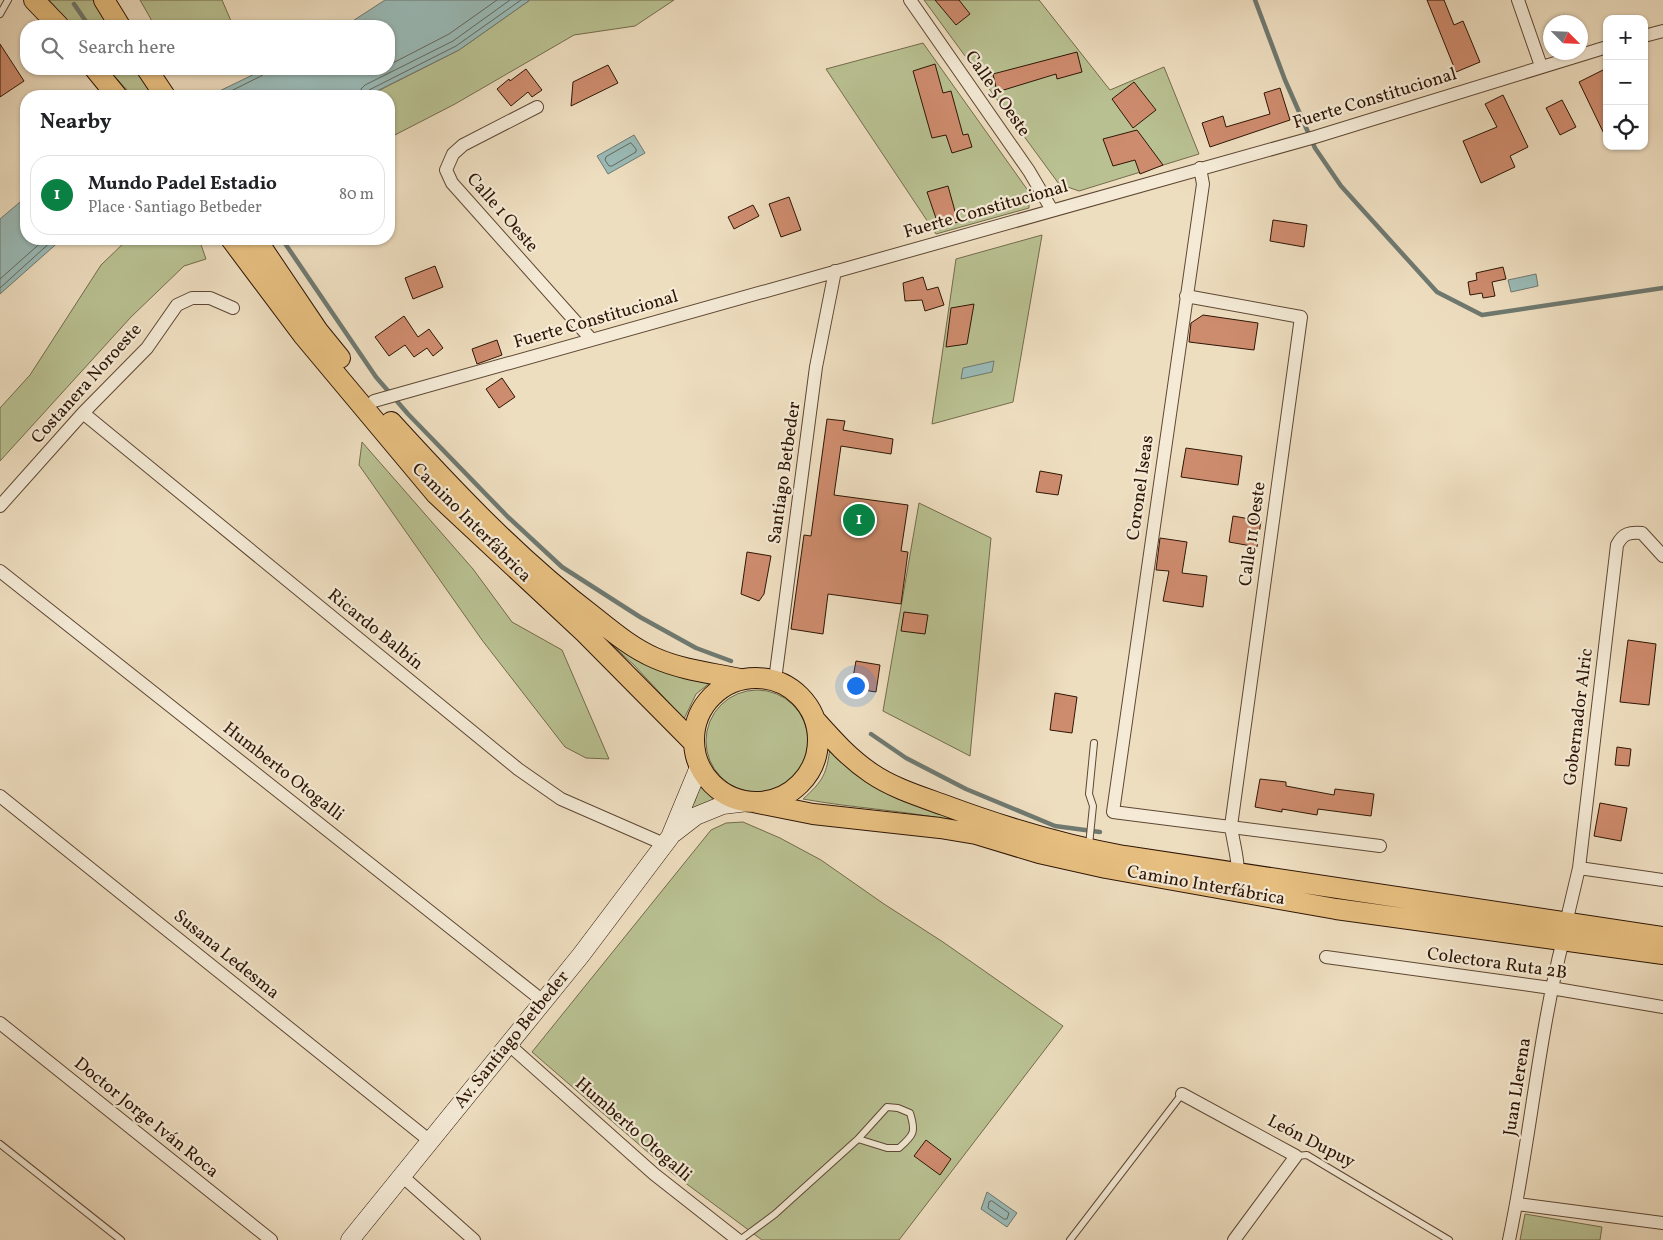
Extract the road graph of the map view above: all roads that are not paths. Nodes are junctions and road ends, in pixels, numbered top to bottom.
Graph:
1 (8, 0) edge
2 (34, 0) edge
3 (910, 0) edge
4 (1518, 0) edge
5 (0, 14) edge
6 (53, 20) edge
7 (1663, 31) edge
8 (1648, 35) edge
9 (1603, 48) edge
10 (1541, 66) junction
11 (100, 75) edge
12 (151, 75) edge
13 (112, 90) edge
14 (161, 90) edge
15 (537, 107) dead end
16 (1200, 168) junction
17 (1052, 210) junction
18 (236, 245) edge
19 (260, 245) edge
20 (835, 271) junction
21 (1186, 296) junction
22 (232, 308) dead end
23 (591, 339) junction
24 (374, 400) junction
25 (83, 413) junction
26 (0, 506) edge
27 (1663, 556) edge
28 (0, 571) edge
29 (740, 679) junction
30 (775, 680) junction
31 (816, 721) junction
32 (694, 743) junction
33 (1094, 743) dead end
34 (699, 767) junction
35 (0, 796) edge
36 (751, 802) junction
37 (1231, 826) junction
38 (667, 840) junction
39 (1380, 846) dead end
40 (1088, 849) junction
41 (1579, 868) junction
42 (1238, 873) junction
43 (1663, 880) edge
44 (1565, 931) junction
45 (1663, 937) edge
46 (1663, 954) edge
47 (1326, 957) dead end
48 (1551, 988) junction
49 (543, 1001) junction
50 (1663, 1007) edge
51 (0, 1023) edge
52 (508, 1044) junction
53 (1182, 1094) joint
54 (858, 1139) junction
55 (430, 1141) junction
56 (0, 1144) edge
57 (1296, 1156) junction
58 (402, 1176) junction
59 (1517, 1204) junction
60 (1663, 1223) edge
61 (121, 1240) edge
62 (271, 1240) edge
63 (350, 1240) edge
64 (474, 1240) edge
65 (739, 1240) edge
66 (1070, 1240) edge
67 (1234, 1240) edge
68 (1449, 1240) edge
69 (1509, 1240) edge

1 - 5 lane
2 - 6 main road
3 - 17 street, Calle 5 Oeste
4 - 10 street
7 - 8 street
9 - 10 street, Fuerte Constitucional
10 - 16 street, Fuerte Constitucional
11 - 13 main road
12 - 14 main road
15 - 23 street, Calle 1 Oeste
16 - 17 street, Fuerte Constitucional
16 - 21 street, Coronel Iseas
17 - 20 street, Fuerte Constitucional
18 - 32 main road, Camino Interfábrica
19 - 24 main road, Camino Interfábrica
20 - 23 street, Fuerte Constitucional
20 - 30 street, Santiago Betbeder
21 - 37 street, Calle 11 Oeste
21 - 37 street, Coronel Iseas
22 - 25 street, Costanera Noroeste
23 - 24 street, Fuerte Constitucional
24 - 29 main road, Camino Interfábrica
25 - 26 street, Costanera Noroeste
25 - 38 street, Ricardo Balbín
27 - 41 street, Gobernador Alric
28 - 49 street, Humberto Otogalli
29 - 30 main road, Camino Interfábrica
29 - 32 main road, Camino Interfábrica
30 - 31 main road, Camino Interfábrica
31 - 36 main road, Camino Interfábrica
31 - 40 main road, Camino Interfábrica
32 - 34 main road, Camino Interfábrica
33 - 40 lane
34 - 36 main road, Camino Interfábrica
34 - 38 main road
35 - 55 street, Susana Ledesma
36 - 38 main road
36 - 44 main road, Camino Interfábrica
37 - 39 street
37 - 42 street, Calle 11 Oeste
38 - 49 main road, Av. Santiago Betbeder
40 - 42 main road, Camino Interfábrica
41 - 43 street
41 - 44 street, Gobernador Alric
42 - 44 main road, Camino Interfábrica
44 - 45 main road, Camino Interfábrica
44 - 46 main road, Camino Interfábrica
44 - 48 street, Juan Llerena
47 - 48 street, Colectora Ruta 2B
48 - 50 street, Colectora Ruta 2B
48 - 59 street, Juan Llerena
49 - 52 main road, Av. Santiago Betbeder
51 - 62 street, Doctor Jorge Iván Roca
52 - 55 main road, Av. Santiago Betbeder
52 - 65 street, Humberto Otogalli
53 - 57 street, León Dupuy
53 - 66 lane
54 - 54 lane
54 - 65 lane
55 - 58 main road, Av. Santiago Betbeder
56 - 61 lane
57 - 67 street
57 - 68 lane, León Dupuy
58 - 63 main road, Av. Santiago Betbeder
58 - 64 street
59 - 60 street
59 - 69 street, Juan Llerena

